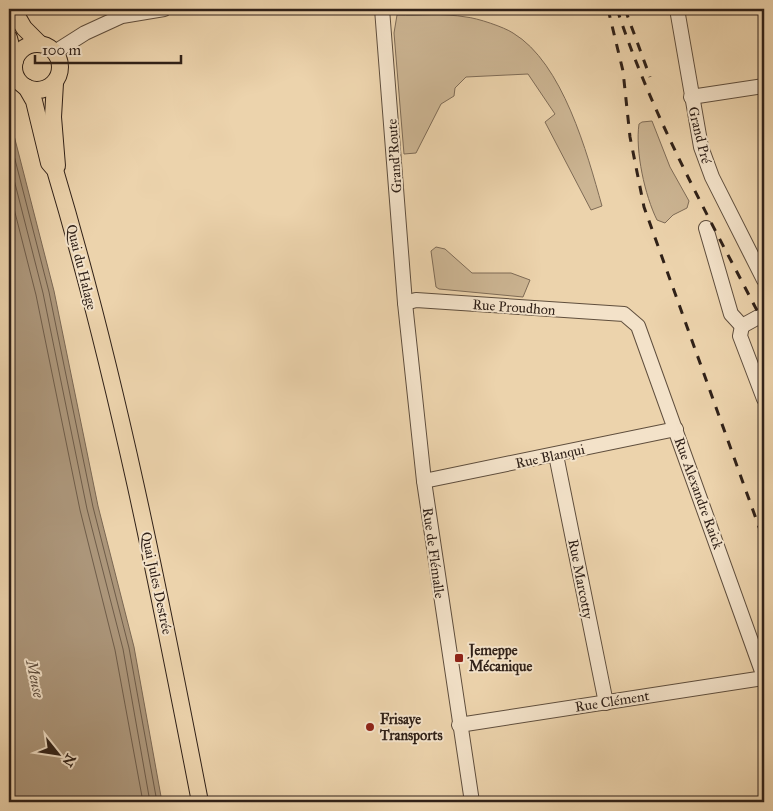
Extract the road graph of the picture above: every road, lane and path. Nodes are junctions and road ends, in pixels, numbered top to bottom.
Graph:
1 (13, 9) edge
2 (164, 9) edge
3 (382, 9) edge
4 (677, 9) edge
5 (9, 38) edge
6 (39, 43) junction
7 (55, 52) junction
8 (14, 61) junction
9 (54, 83) junction
10 (764, 86) edge
11 (26, 87) junction
12 (691, 97) junction
13 (55, 170) junction
14 (706, 228) dead end
15 (764, 280) edge
16 (405, 302) junction
17 (624, 314) joint
18 (764, 314) edge
19 (742, 326) junction
20 (106, 364) joint
21 (764, 399) edge
22 (676, 429) junction
23 (556, 455) junction
24 (424, 481) junction
25 (764, 678) edge
26 (606, 703) junction
27 (460, 725) junction
28 (200, 802) edge
29 (472, 802) edge

1 - 6 main road
2 - 7 street
3 - 16 street, Grand'Route
4 - 12 street, Grand Pré
5 - 8 main road, Quai du Halage
6 - 7 main road
6 - 8 main road
7 - 9 main road, Quai du Halage
8 - 11 main road, Quai du Halage
9 - 11 main road
9 - 13 main road, Quai du Halage
10 - 12 street
11 - 13 main road, Quai du Halage
12 - 15 street, Grand Pré
13 - 20 main road, Quai du Halage
14 - 19 street
16 - 17 street, Rue Proudhon
16 - 24 street, Rue de Flémalle
17 - 22 street, Rue Alexandre Raick
18 - 19 street
19 - 21 street
20 - 28 main road, Quai Jules Destrée
22 - 23 street, Rue Blanqui
22 - 25 street, Rue Alexandre Raick
23 - 24 street, Rue Blanqui
23 - 26 street, Rue Marcotty
24 - 27 street, Rue de Flémalle
25 - 26 street, Rue Clément
26 - 27 street, Rue Clément
27 - 29 street, Rue de Flémalle

